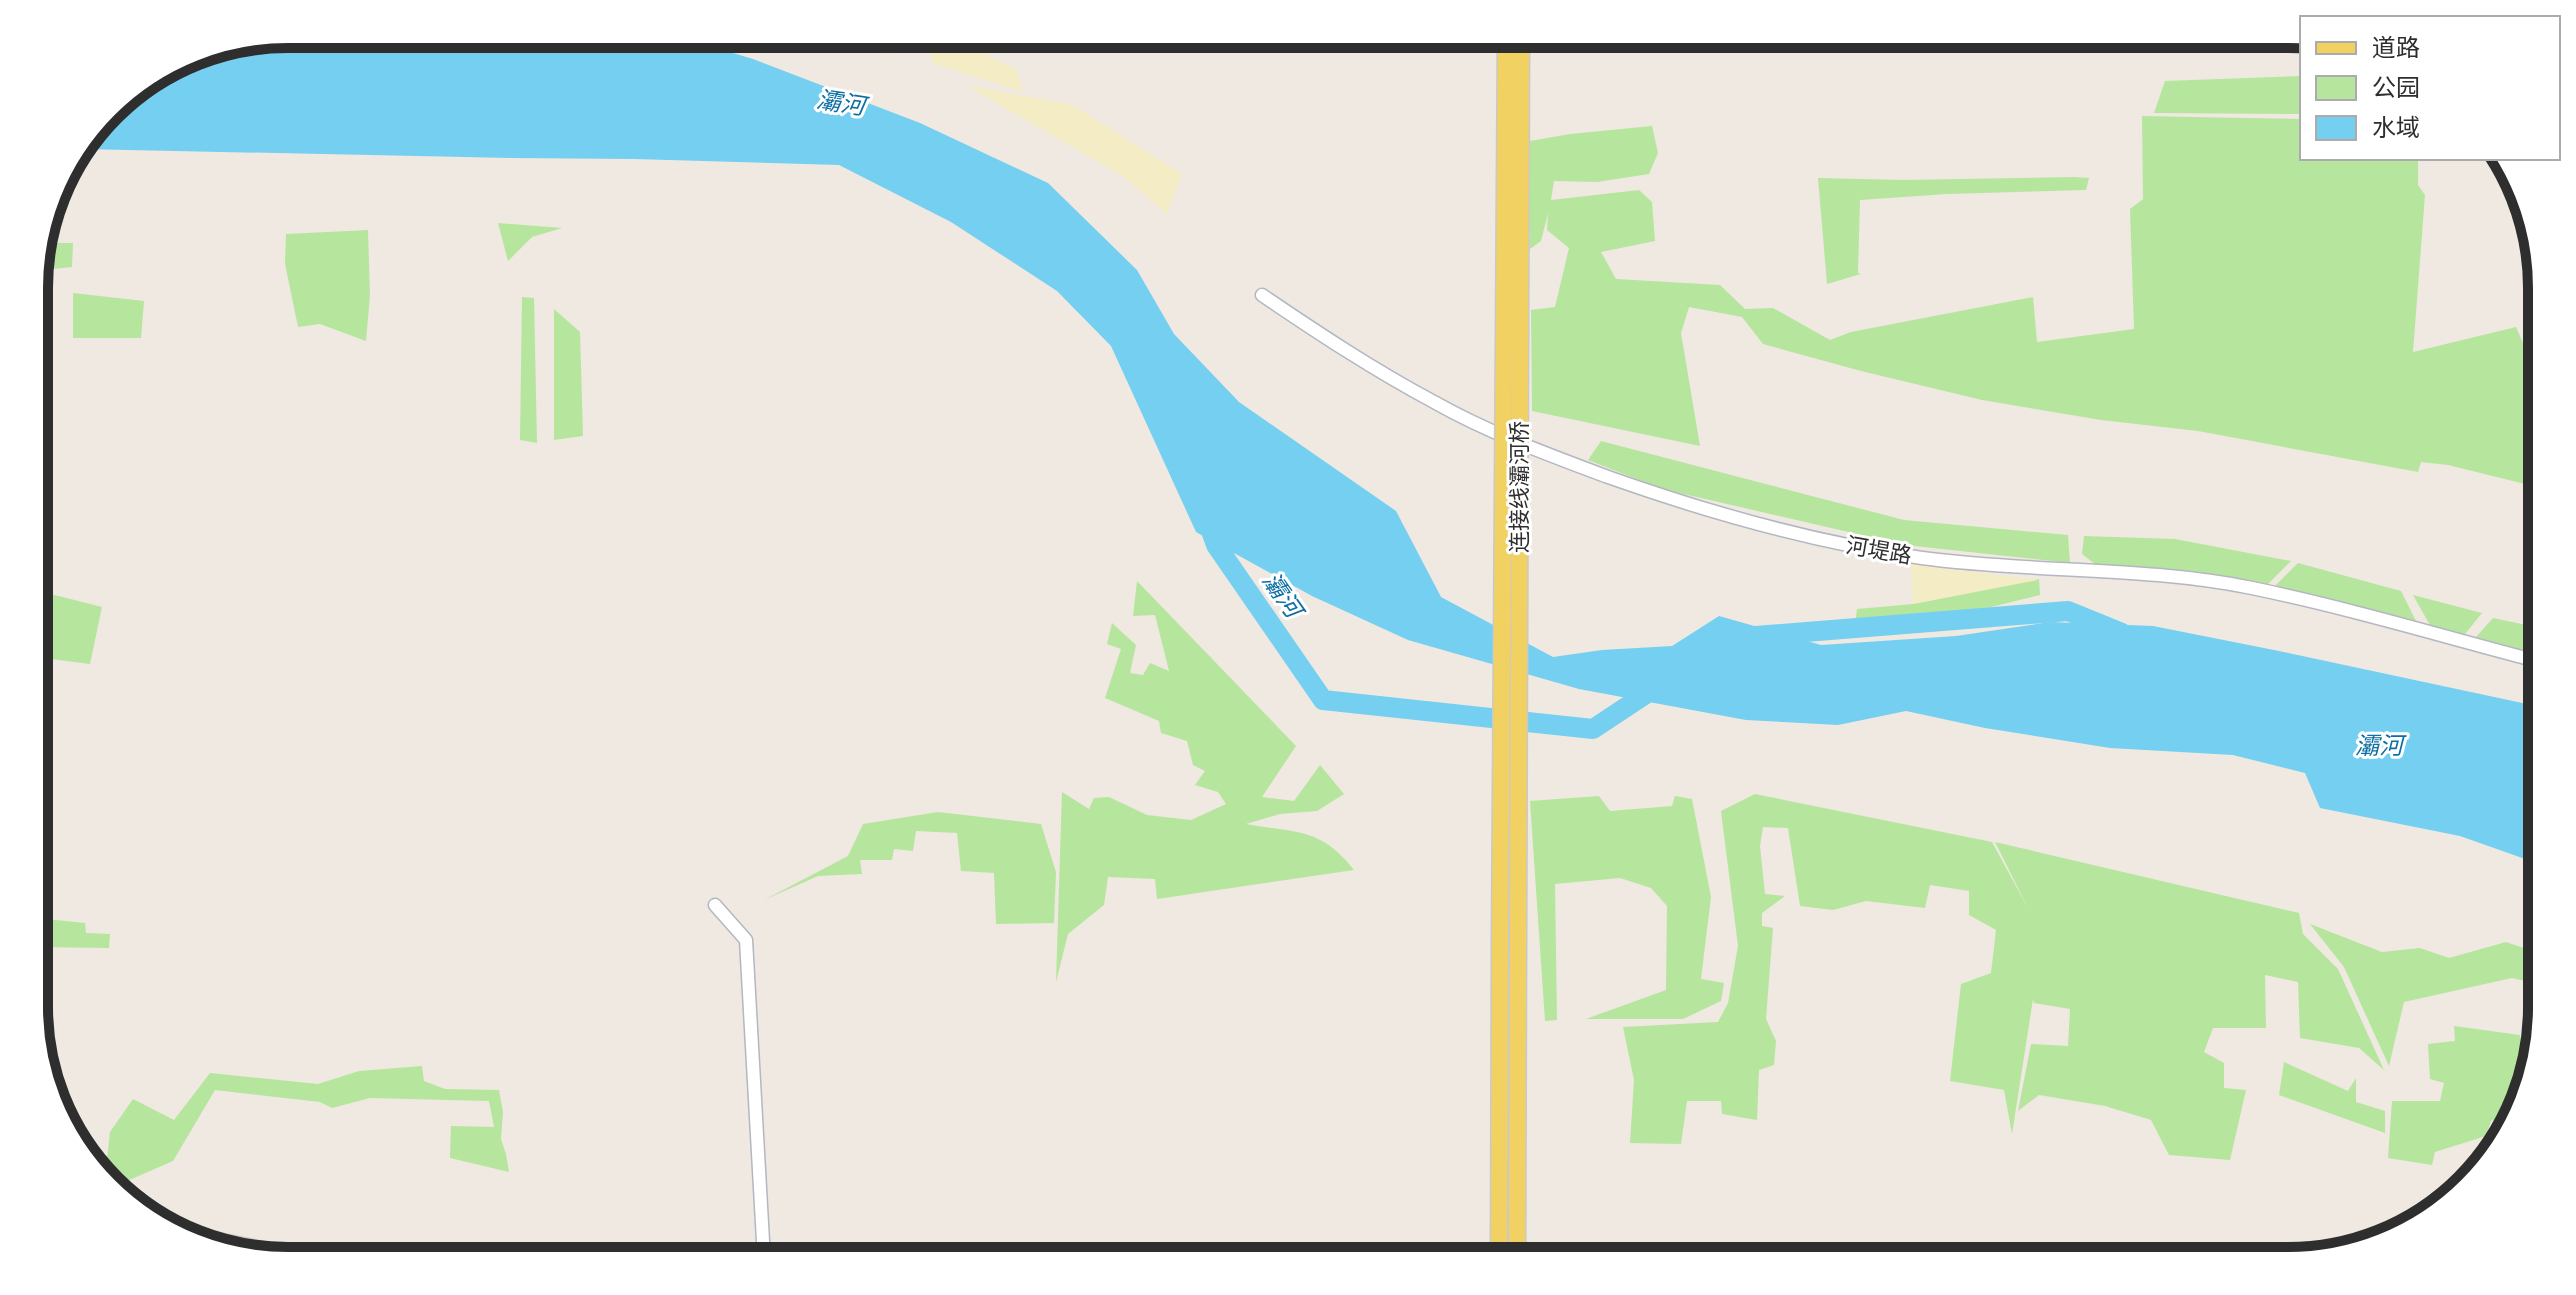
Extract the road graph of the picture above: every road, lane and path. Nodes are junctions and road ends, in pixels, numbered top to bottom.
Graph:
1 (1506, 48) edge
2 (1521, 48) edge
3 (1262, 295) dead end
4 (2528, 659) edge
5 (715, 905) dead end
6 (1499, 1246) edge
7 (1517, 1246) edge
8 (763, 1247) edge

1 - 6 main road, 连接线灞河桥, bridge
2 - 7 main road, 连接线灞河桥, bridge
3 - 4 street, 河堤路
5 - 8 street

